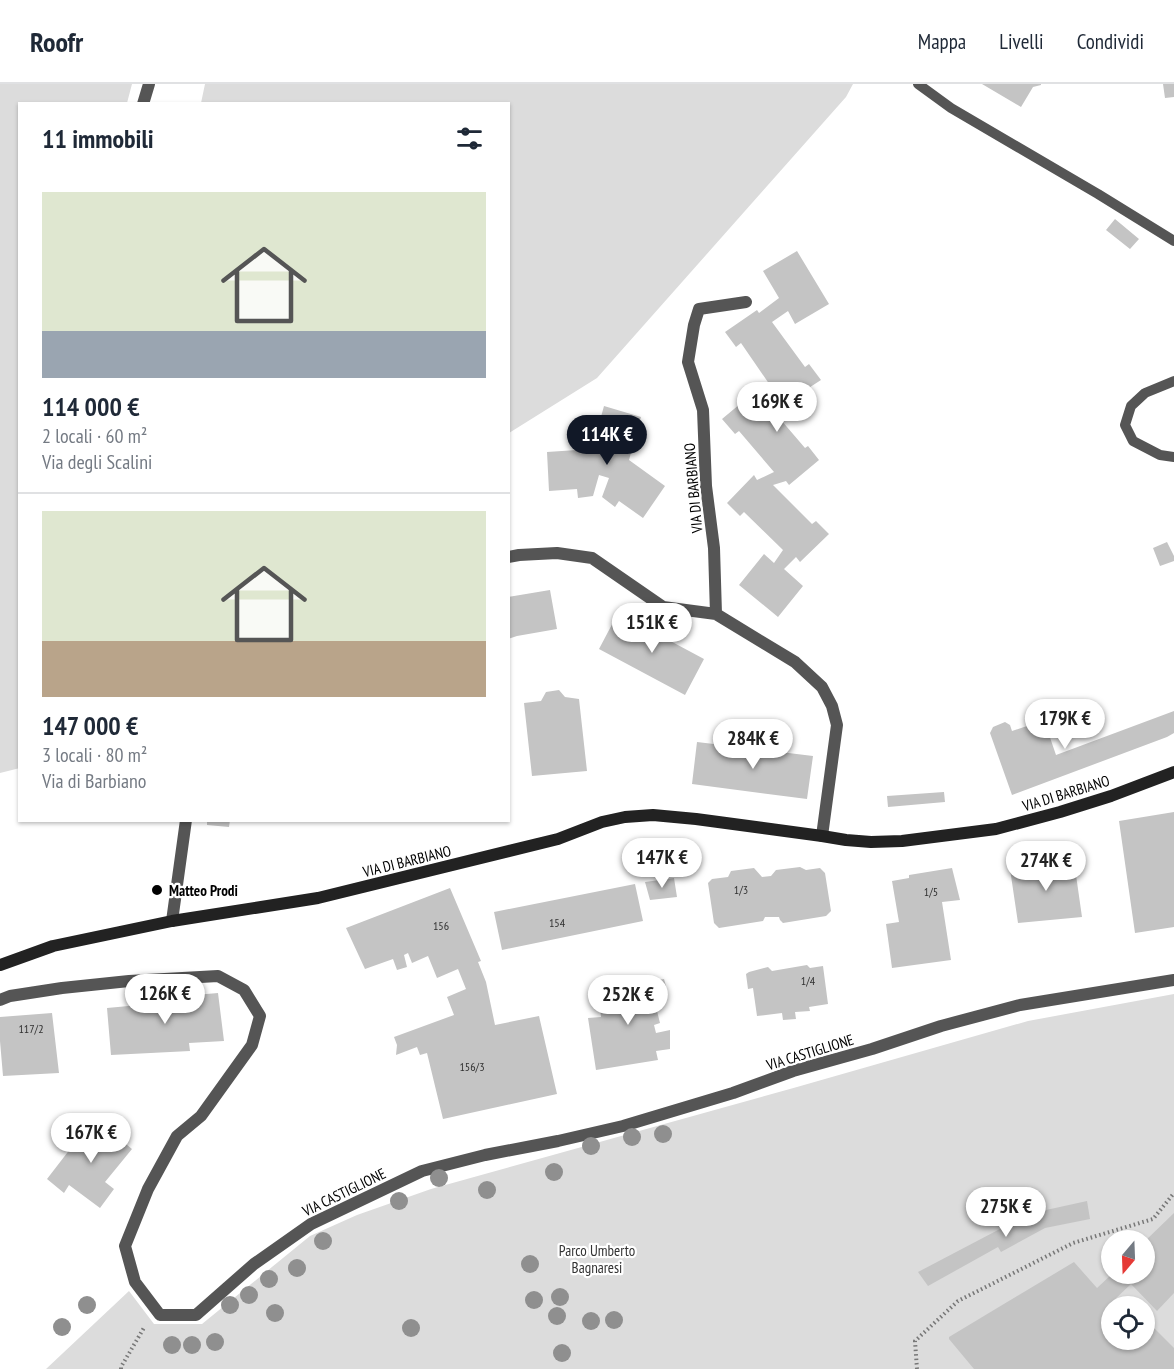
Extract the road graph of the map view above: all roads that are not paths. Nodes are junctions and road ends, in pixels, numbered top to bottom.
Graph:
1 (149, 84) edge
2 (918, 84) edge
3 (144, 102) edge
4 (1174, 241) edge
5 (746, 302) dead end
6 (1174, 381) edge
7 (1174, 458) edge
8 (510, 556) edge
9 (716, 614) junction
10 (1174, 772) edge
11 (186, 822) edge
12 (822, 836) junction
13 (172, 921) junction
14 (0, 965) edge
15 (1174, 980) edge
16 (0, 1000) edge

1 - 3 street
2 - 4 lane
5 - 9 street, VIA DI BARBIANO
6 - 7 lane
8 - 9 street
9 - 12 street
10 - 12 street, VIA DI BARBIANO
11 - 13 street
12 - 13 street, VIA DI BARBIANO
13 - 14 street, VIA DI BARBIANO
15 - 16 street, VIA CASTIGLIONE

